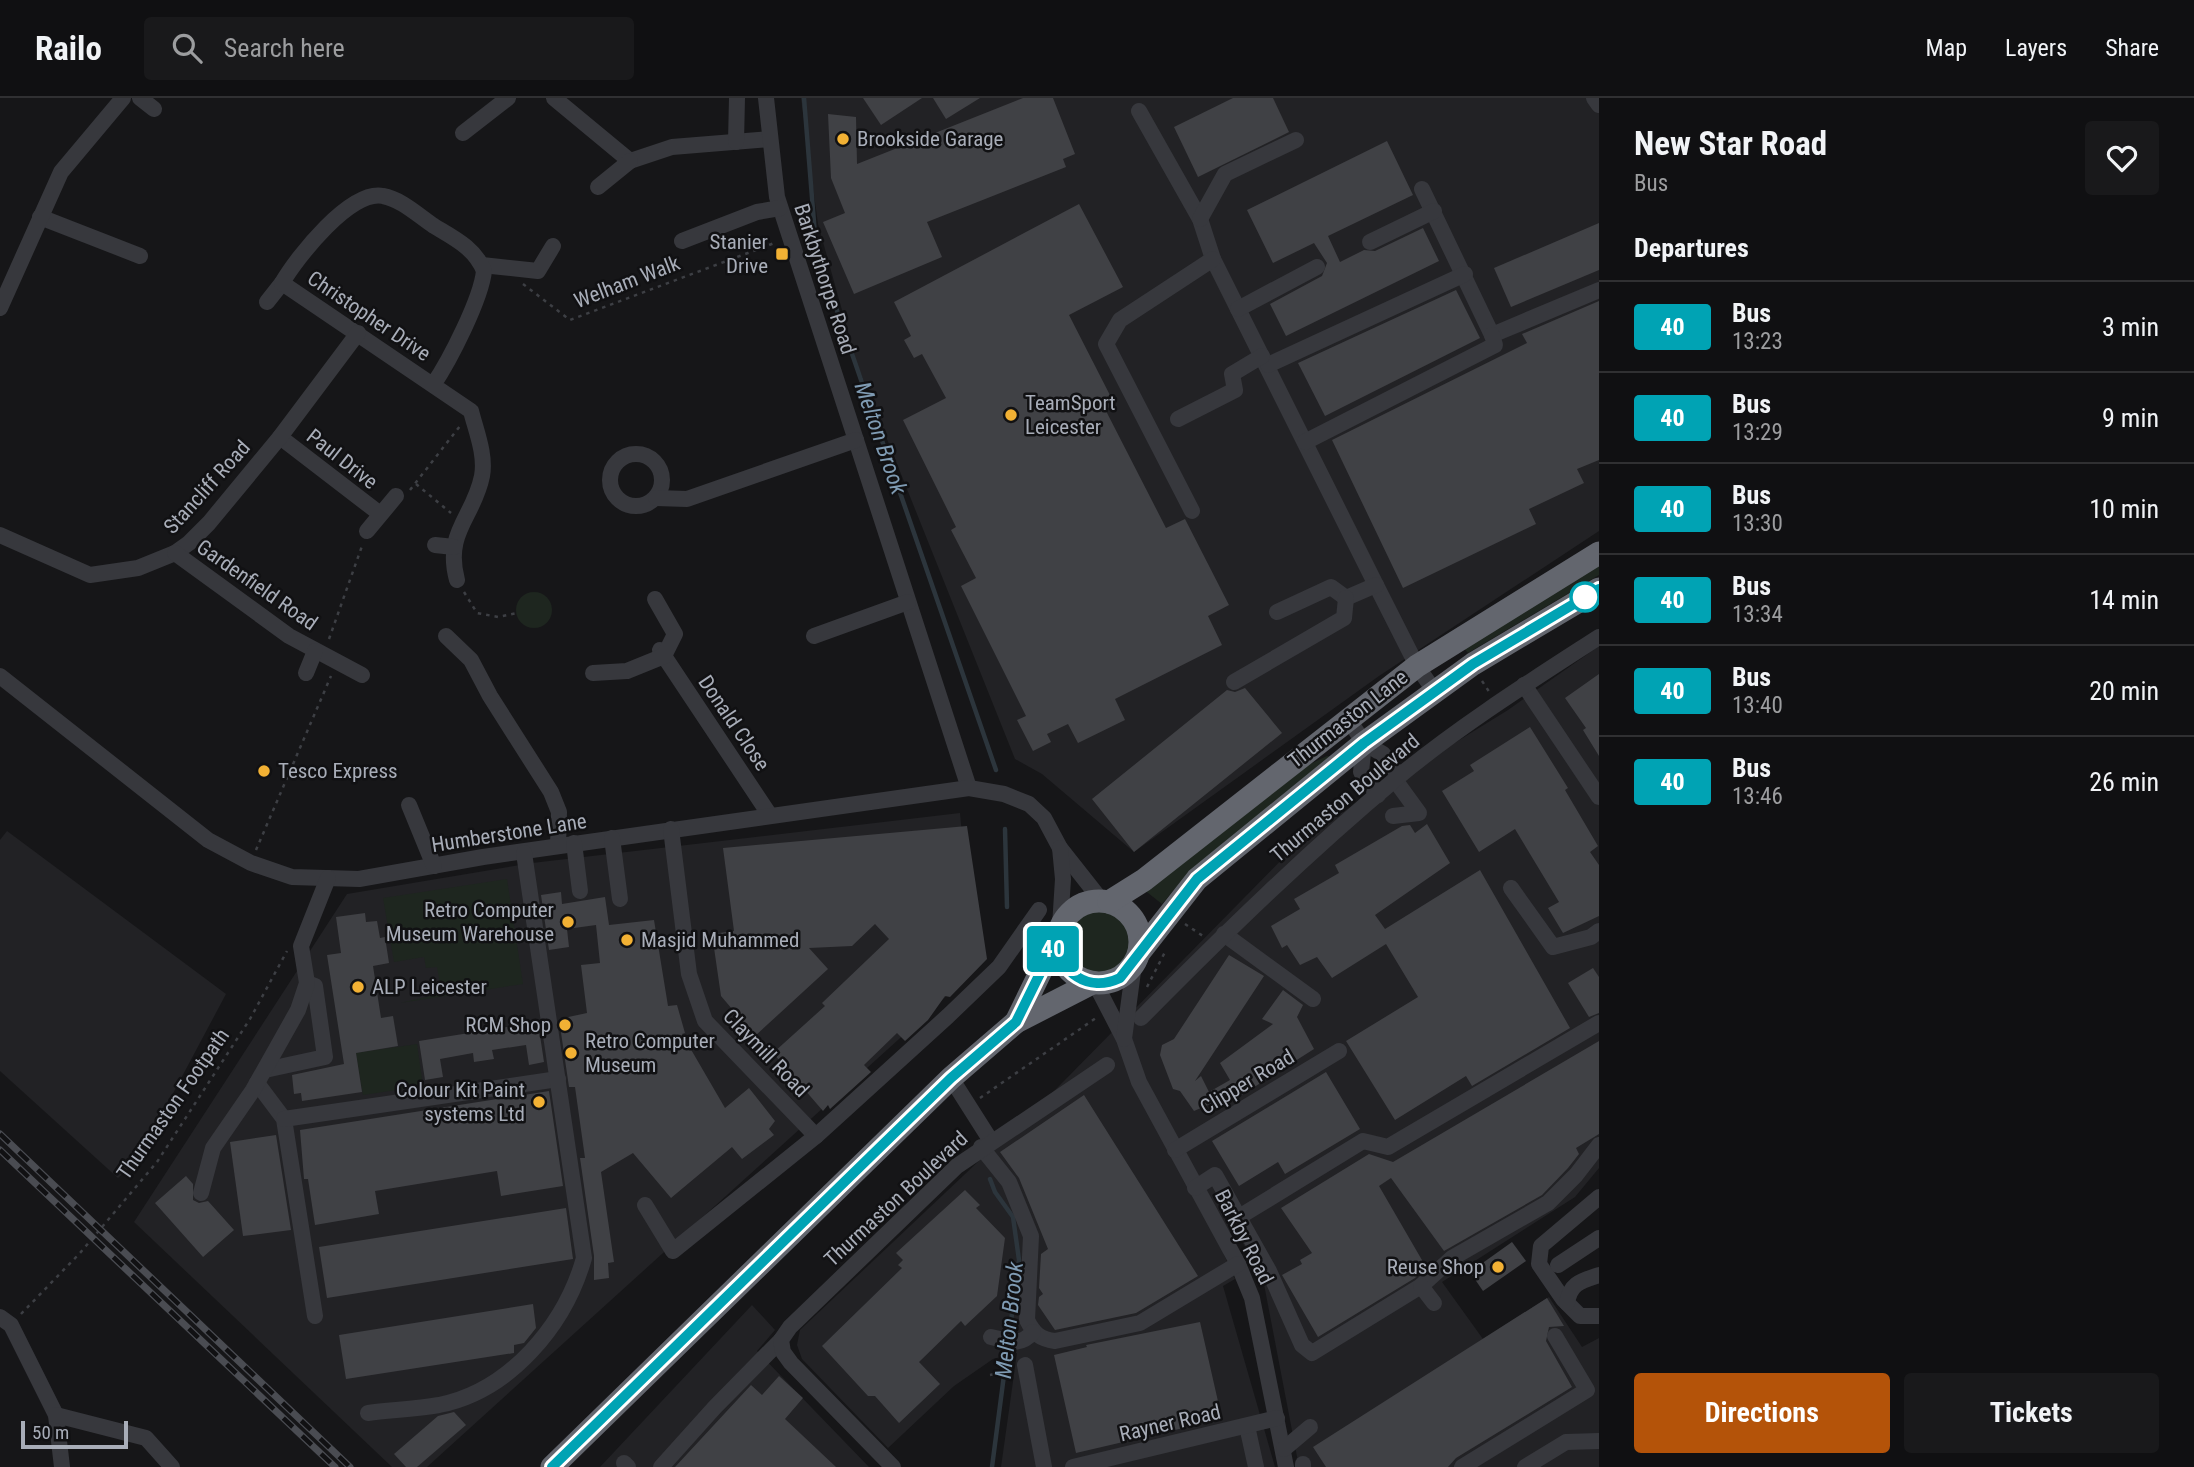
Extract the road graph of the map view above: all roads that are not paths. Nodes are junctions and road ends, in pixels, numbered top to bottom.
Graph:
1 (123, 98) edge
2 (141, 98) edge
3 (508, 98) edge
4 (554, 98) edge
5 (737, 98) edge
6 (766, 98) edge
7 (1594, 98) edge
8 (1599, 105) edge
9 (154, 108) dead end
10 (1139, 111) dead end
11 (463, 133) dead end
12 (770, 139) junction
13 (1297, 140) dead end
14 (736, 142) junction
15 (630, 161) junction
16 (598, 187) dead end
17 (1422, 189) dead end
18 (780, 208) junction
19 (1434, 211) junction
20 (40, 217) junction
21 (1200, 219) junction
22 (682, 241) dead end
23 (1370, 242) dead end
24 (553, 246) dead end
25 (140, 256) dead end
26 (1213, 259) junction
27 (482, 265) junction
28 (1317, 267) dead end
29 (1465, 274) junction
30 (282, 283) junction
31 (1599, 290) edge
32 (267, 302) dead end
33 (0, 308) edge
34 (1238, 309) junction
35 (358, 333) junction
36 (1492, 335) junction
37 (1265, 360) junction
38 (433, 384) junction
39 (1178, 419) dead end
40 (280, 437) junction
41 (856, 440) junction
42 (1305, 442) junction
43 (396, 496) road end
44 (656, 498) dead end
45 (1192, 511) dead end
46 (379, 513) junction
47 (367, 531) road end
48 (0, 535) edge
49 (435, 545) dead end
50 (454, 547) junction
51 (175, 552) junction
52 (1599, 554) edge
53 (457, 580) road end
54 (1376, 585) junction
55 (1599, 589) edge
56 (1346, 598) junction
57 (654, 599) dead end
58 (908, 601) junction
59 (1277, 612) dead end
60 (446, 636) dead end
61 (814, 636) dead end
62 (1599, 637) edge
63 (662, 653) junction
64 (325, 656) junction
65 (1417, 666) junction
66 (306, 673) dead end
67 (593, 673) dead end
68 (362, 675) dead end
69 (0, 676) edge
70 (1234, 682) dead end
71 (1524, 685) junction
72 (486, 689) junction
73 (1435, 692) junction
74 (475, 704) dead end
75 (1348, 718) junction
76 (1364, 743) junction
77 (1397, 778) junction
78 (969, 788) junction
79 (1378, 795) junction
80 (1599, 797) edge
81 (409, 805) dead end
82 (769, 814) junction
83 (1393, 816) dead end
84 (671, 829) junction
85 (612, 838) junction
86 (575, 844) junction
87 (558, 846) junction
88 (1060, 848) junction
89 (524, 853) junction
90 (434, 866) junction
91 (328, 878) junction
92 (1511, 888) dead end
93 (580, 891) dead end
94 (620, 899) dead end
95 (1105, 901) junction
96 (1039, 910) dead end
97 (1599, 931) edge
98 (1059, 932) junction
99 (1219, 939) junction
100 (1137, 958) junction
101 (307, 983) junction
102 (1093, 983) junction
103 (1313, 999) dead end
104 (1141, 1018) dead end
105 (1016, 1022) junction
106 (1599, 1023) edge
107 (1124, 1039) junction
108 (1339, 1051) dead end
109 (1107, 1065) dead end
110 (261, 1076) junction
111 (951, 1078) junction
112 (558, 1079) junction
113 (284, 1119) junction
114 (816, 1136) junction
115 (986, 1144) junction
116 (1599, 1145) edge
117 (1175, 1150) junction
118 (1195, 1188) junction
119 (201, 1193) dead end
120 (1599, 1197) edge
121 (645, 1205) dead end
122 (1239, 1217) junction
123 (1599, 1238) edge
124 (1238, 1264) junction
125 (1558, 1265) dead end
126 (1599, 1275) edge
127 (1422, 1286) junction
128 (1433, 1303) dead end
129 (1567, 1303) junction
130 (314, 1316) dead end
131 (1599, 1316) edge
132 (6, 1321) edge
133 (1033, 1332) junction
134 (785, 1334) junction
135 (1555, 1336) dead end
136 (991, 1337) dead end
137 (1019, 1368) road end
138 (368, 1413) dead end
139 (56, 1415) junction
140 (1278, 1419) junction
141 (1247, 1426) junction
142 (1310, 1427) dead end
143 (1599, 1441) edge
144 (1283, 1449) junction
145 (1297, 1466) edge
146 (62, 1467) edge
147 (172, 1467) edge
148 (552, 1467) edge
149 (661, 1467) edge
150 (893, 1467) edge
151 (1044, 1467) edge
152 (1073, 1467) edge
153 (1256, 1467) edge
154 (1462, 1467) edge
155 (1525, 1467) edge

1 - 20 street
2 - 9 street
3 - 11 street
4 - 15 street
5 - 14 street
6 - 12 street, Barkbythorpe Road
7 - 8 street
10 - 21 street
12 - 14 street
12 - 18 street, Barkbythorpe Road
13 - 21 street
14 - 15 street
15 - 16 street
17 - 19 street
18 - 22 street
18 - 41 street, Barkbythorpe Road
19 - 23 street
19 - 29 street
20 - 25 street
20 - 33 street
21 - 26 street
24 - 27 street
26 - 34 street
26 - 45 street
27 - 30 street, Christopher Drive
27 - 38 street, Christopher Drive
28 - 34 street
29 - 36 street
29 - 37 street
30 - 32 street, Christopher Drive
30 - 35 street, Christopher Drive
31 - 36 street
34 - 37 street
35 - 38 street, Christopher Drive
35 - 40 street, Stancliff Road
36 - 42 street
37 - 39 street
37 - 42 street
38 - 50 street, Christopher Drive
40 - 46 street, Paul Drive
40 - 51 street, Stancliff Road
41 - 44 street
41 - 58 street, Barkbythorpe Road
42 - 54 street
43 - 46 street, Paul Drive
46 - 47 street, Paul Drive
48 - 51 street, Stancliff Road
49 - 50 street
50 - 53 street
51 - 64 street, Gardenfield Road
52 - 65 highway, Thurmaston Lane
54 - 56 street
54 - 65 street
55 - 73 highway, Thurmaston Lane
56 - 59 street
56 - 70 street
57 - 63 street
58 - 61 street
58 - 78 street, Barkbythorpe Road
60 - 72 street
62 - 71 street, Thurmaston Boulevard
63 - 67 street
63 - 82 street, Donald Close
64 - 66 street, Gardenfield Road
64 - 68 street, Gardenfield Road
65 - 73 street
65 - 75 highway, Thurmaston Lane
69 - 91 street, Humberstone Lane
71 - 77 street, Thurmaston Boulevard
71 - 80 street
72 - 74 street
72 - 87 street
73 - 76 highway, Thurmaston Lane
75 - 76 street
75 - 95 highway, Thurmaston Lane
76 - 77 street
76 - 79 street
76 - 100 highway, Thurmaston Lane
77 - 79 street, Thurmaston Boulevard
77 - 83 street
78 - 82 street, Humberstone Lane
78 - 88 street, Humberstone Lane
79 - 99 street, Thurmaston Boulevard
81 - 90 street
82 - 84 street, Humberstone Lane
84 - 85 street, Humberstone Lane
84 - 114 street, Claymill Road
85 - 86 street, Humberstone Lane
85 - 94 street
86 - 87 street, Humberstone Lane
86 - 93 street
87 - 89 street, Humberstone Lane
88 - 95 street, Humberstone Lane
88 - 98 street, Humberstone Lane
89 - 90 street, Humberstone Lane
89 - 112 street
90 - 91 street, Humberstone Lane
91 - 101 street
92 - 97 street
95 - 98 highway
95 - 100 highway
96 - 114 street
98 - 102 highway
98 - 105 highway
99 - 103 street
99 - 104 street, Thurmaston Boulevard
100 - 102 highway
100 - 107 street, Barkby Road
101 - 110 street
101 - 110 street
102 - 105 highway
102 - 107 street, Barkby Road
105 - 111 highway
106 - 122 street
107 - 117 street, Barkby Road
108 - 117 street, Clipper Road
109 - 115 street, Thurmaston Boulevard
110 - 113 street
110 - 119 street
111 - 115 street
111 - 148 highway
112 - 113 street
112 - 138 street
113 - 130 street
114 - 121 street
115 - 133 street
115 - 134 street, Thurmaston Boulevard
116 - 127 street
117 - 118 street, Barkby Road
118 - 122 street
118 - 124 street, Barkby Road
120 - 129 street
122 - 127 street
123 - 125 street
124 - 133 street
124 - 140 street, Barkby Road
126 - 129 street
127 - 128 street
129 - 131 street
132 - 139 street
133 - 136 street
134 - 149 street, Thurmaston Boulevard
134 - 150 street
135 - 154 street
137 - 151 street
139 - 146 street
139 - 147 street
140 - 141 street, Rayner Road
140 - 144 street, Barkby Road
141 - 152 street, Rayner Road
141 - 153 street
142 - 144 street
143 - 155 street
144 - 145 street, Barkby Road

